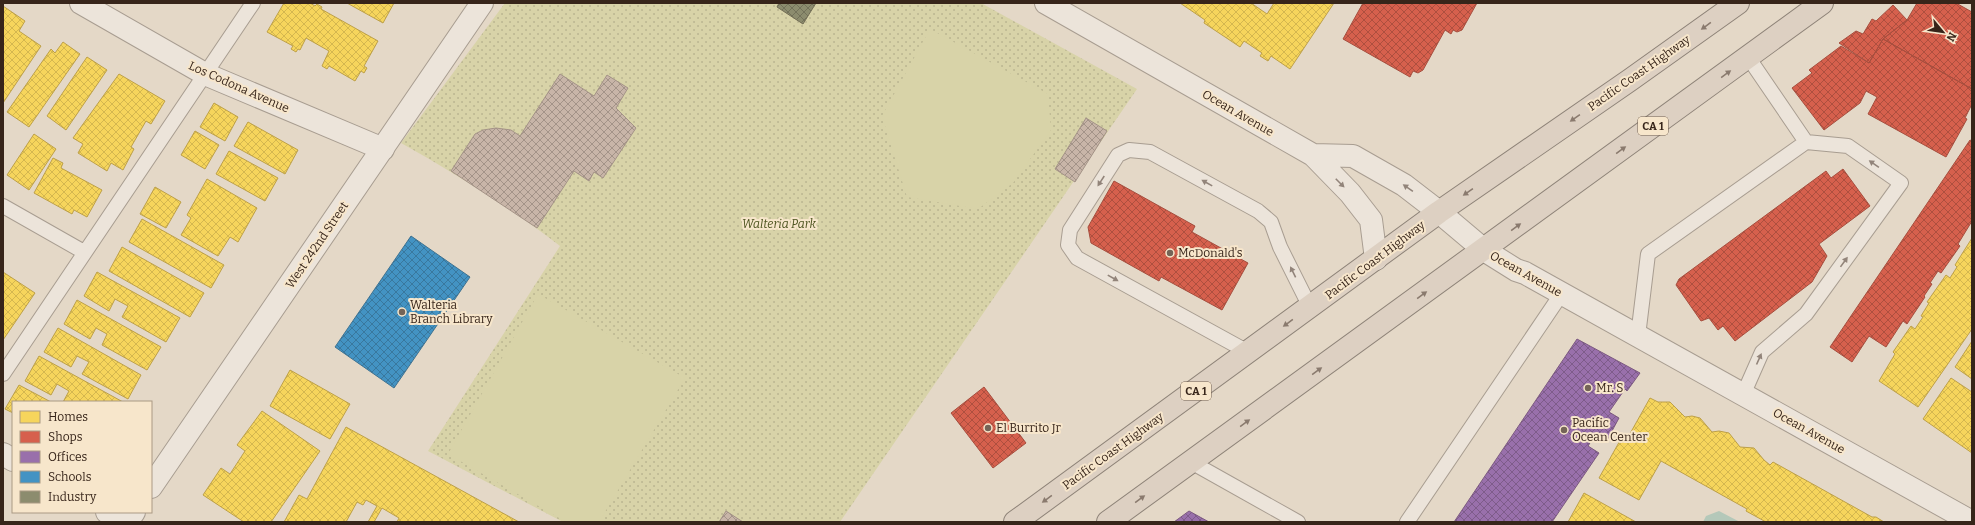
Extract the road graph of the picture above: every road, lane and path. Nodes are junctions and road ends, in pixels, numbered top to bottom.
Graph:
1 (81, 3) edge
2 (253, 3) edge
3 (482, 3) edge
4 (1046, 3) edge
5 (1738, 3) edge
6 (1822, 3) edge
7 (1748, 57) junction
8 (205, 74) junction
9 (1806, 142) junction
10 (382, 149) junction
11 (1313, 155) junction
12 (3, 206) edge
13 (1439, 212) junction
14 (1484, 250) junction
15 (84, 252) junction
16 (1376, 259) junction
17 (1562, 293) junction
18 (1310, 307) junction
19 (1638, 336) junction
20 (1248, 352) junction
21 (3, 374) edge
22 (1743, 394) junction
23 (3, 454) edge
24 (12, 459) edge
25 (1190, 462) junction
26 (152, 486) edge
27 (109, 513) edge
28 (133, 513) edge
29 (126, 522) edge
30 (1015, 522) edge
31 (1108, 522) edge
32 (1298, 522) edge
33 (1407, 522) edge
34 (1972, 522) edge

1 - 8 street, Los Codona Avenue
2 - 8 lane
3 - 10 street, West 242nd Street
4 - 11 street, Ocean Avenue
5 -> 13 highway, Pacific Coast Highway / CA 1
6 - 7 highway, CA 1
7 - 9 lane
14 -> 7 highway, CA 1
8 - 10 street, Los Codona Avenue
8 - 15 lane
9 - 19 lane
22 -> 9 lane
10 - 26 street, West 242nd Street
13 -> 11 street, Ocean Avenue
11 -> 16 street
12 - 15 lane
13 - 14 street, Ocean Avenue
13 - 16 highway, Pacific Coast Highway / CA 1
14 - 17 street, Ocean Avenue
25 -> 14 highway, CA 1
15 - 21 lane
16 - 18 highway, Pacific Coast Highway / CA 1
17 - 19 street, Ocean Avenue
17 - 33 lane
18 -> 20 highway, Pacific Coast Highway / CA 1
18 -> 20 lane
19 - 22 street, Ocean Avenue
20 -> 30 highway, Pacific Coast Highway / CA 1
22 - 34 street, Ocean Avenue
23 - 24 street
31 -> 25 highway, CA 1
25 - 32 lane
27 - 29 street
28 - 29 street

